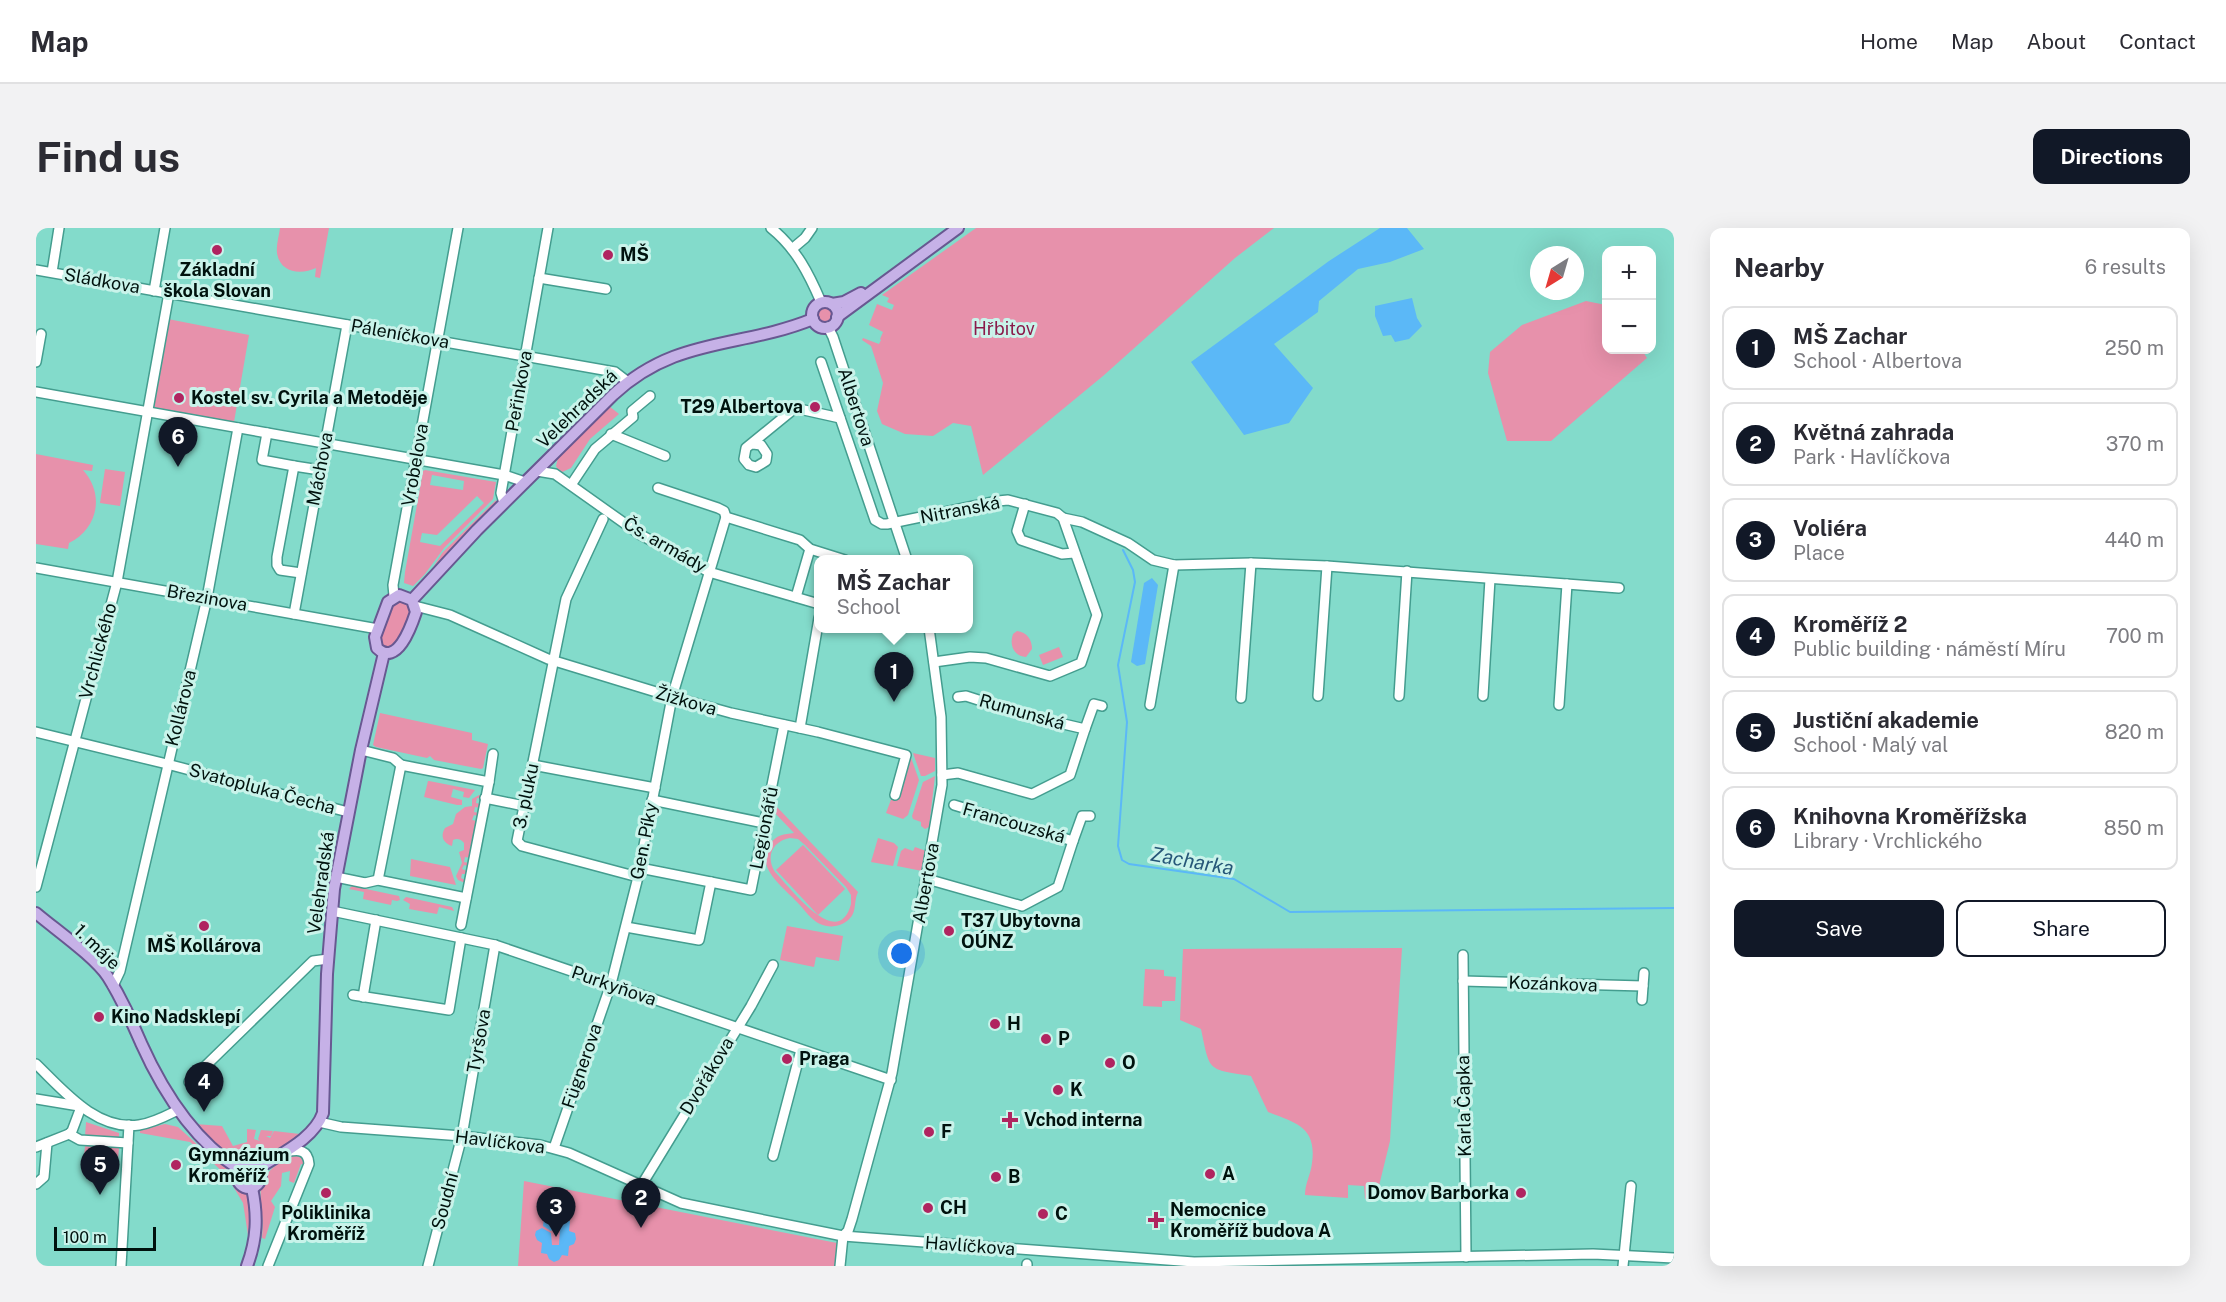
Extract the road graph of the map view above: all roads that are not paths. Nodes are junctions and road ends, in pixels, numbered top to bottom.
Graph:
1 (59, 228) edge
2 (458, 228) edge
3 (548, 228) edge
4 (771, 228) edge
5 (812, 228) edge
6 (958, 228) edge
7 (165, 229) edge
8 (792, 249) junction
9 (36, 270) edge
10 (52, 272) junction
11 (893, 274) junction
12 (539, 278) junction
13 (606, 289) dead end
14 (154, 291) junction
15 (169, 293) junction
16 (826, 303) junction
17 (837, 317) junction
18 (813, 319) junction
19 (347, 325) junction
20 (828, 327) junction
21 (41, 334) dead end
22 (437, 340) junction
23 (525, 356) junction
24 (36, 362) edge
25 (821, 362) dead end
26 (628, 382) junction
27 (36, 392) edge
28 (650, 396) dead end
29 (147, 412) junction
30 (840, 418) junction
31 (238, 428) junction
32 (267, 433) junction
33 (611, 434) junction
34 (325, 442) junction
35 (753, 444) dead end
36 (554, 454) junction
37 (665, 456) dead end
38 (416, 459) junction
39 (294, 466) junction
40 (320, 470) junction
41 (537, 471) junction
42 (555, 474) junction
43 (504, 475) junction
44 (525, 482) junction
45 (571, 485) junction
46 (658, 488) dead end
47 (504, 503) junction
48 (1024, 504) junction
49 (726, 517) junction
50 (603, 519) dead end
51 (1063, 519) junction
52 (894, 522) junction
53 (810, 549) junction
54 (1074, 553) junction
55 (829, 555) edge
56 (905, 555) edge
57 (1251, 563) junction
58 (1174, 565) junction
59 (1327, 566) junction
60 (36, 568) edge
61 (709, 572) junction
62 (1407, 572) junction
63 (301, 573) junction
64 (1490, 579) junction
65 (117, 582) junction
66 (426, 583) junction
67 (1568, 584) junction
68 (1619, 588) dead end
69 (394, 596) junction
70 (796, 597) junction
71 (207, 598) junction
72 (814, 602) edge
73 (413, 603) junction
74 (434, 612) junction
75 (294, 614) junction
76 (413, 619) junction
77 (378, 628) junction
78 (816, 633) edge
79 (929, 633) edge
80 (384, 653) junction
81 (553, 660) junction
82 (934, 662) junction
83 (1318, 696) dead end
84 (1398, 696) dead end
85 (1483, 696) dead end
86 (672, 697) junction
87 (958, 697) dead end
88 (1241, 698) dead end
89 (1150, 705) dead end
90 (1559, 705) dead end
91 (1102, 706) dead end
92 (784, 725) junction
93 (800, 728) junction
94 (1085, 729) junction
95 (36, 732) edge
96 (74, 741) junction
97 (361, 750) junction
98 (493, 754) dead end
99 (167, 764) junction
100 (401, 765) junction
101 (533, 765) junction
102 (942, 776) junction
103 (489, 782) junction
104 (655, 788) junction
105 (895, 795) dead end
106 (485, 798) junction
107 (652, 800) junction
108 (954, 805) dead end
109 (524, 806) junction
110 (348, 812) junction
111 (1090, 816) dead end
112 (764, 823) junction
113 (1073, 841) junction
114 (639, 872) junction
115 (336, 877) junction
116 (927, 879) junction
117 (378, 880) junction
118 (711, 882) junction
119 (36, 887) edge
120 (466, 898) junction
121 (332, 911) junction
122 (36, 913) edge
123 (36, 919) edge
124 (376, 920) junction
125 (461, 925) dead end
126 (626, 927) junction
127 (461, 938) junction
128 (495, 945) junction
129 (1463, 955) dead end
130 (328, 959) junction
131 (773, 965) dead end
132 (1644, 973) dead end
133 (1463, 981) junction
134 (611, 984) junction
135 (113, 986) junction
136 (1643, 986) junction
137 (1642, 1000) dead end
138 (736, 1027) junction
139 (801, 1050) junction
140 (36, 1064) edge
141 (891, 1080) junction
142 (189, 1082) dead end
143 (36, 1099) edge
144 (81, 1107) junction
145 (178, 1110) junction
146 (319, 1122) junction
147 (129, 1125) junction
148 (69, 1134) junction
149 (462, 1136) junction
150 (47, 1143) junction
151 (128, 1143) junction
152 (36, 1147) edge
153 (554, 1148) junction
154 (282, 1153) junction
155 (773, 1156) dead end
156 (259, 1168) junction
157 (239, 1169) junction
158 (36, 1184) edge
159 (641, 1186) junction
160 (1631, 1186) dead end
161 (252, 1188) junction
162 (843, 1236) junction
163 (1625, 1255) junction
164 (1466, 1257) junction
165 (1674, 1258) edge
166 (122, 1266) edge
167 (247, 1266) edge
168 (268, 1266) edge
169 (429, 1266) edge
170 (840, 1266) edge
171 (1623, 1266) edge

1 - 10 street
2 - 22 street, Vrobelova
3 - 12 street, Peřinkova
4 - 8 street
5 - 8 street
6 - 11 main road
7 - 14 street
8 - 16 street
9 - 10 street, Sládkova
10 - 14 street, Sládkova
11 - 16 main road
11 - 17 main road
12 - 13 street
12 - 23 street, Peřinkova
14 - 15 street, Sládkova
15 - 19 street, Páleníčkova
15 - 29 street, Vrchlického
16 - 17 main road
16 - 18 main road
17 - 20 main road
18 - 20 main road
18 - 26 main road, Velehradská
19 - 22 street, Páleníčkova
19 - 34 street, Máchova
20 - 52 street, Albertova
21 - 24 street
22 - 23 street, Páleníčkova
22 - 38 street, Vrobelova
23 - 26 street, Páleníčkova
23 - 43 street, Peřinkova
25 - 30 street, Albertova
26 - 36 main road, Velehradská
27 - 29 street
28 - 33 street
29 - 31 street
29 - 65 street, Vrchlického
30 - 35 street
30 - 52 street, Albertova
31 - 32 street
31 - 71 street, Kollárova
32 - 34 street
32 - 39 street
33 - 37 street
33 - 45 street
34 - 38 street
34 - 40 street, Máchova
36 - 41 main road, Velehradská
36 - 42 street
38 - 43 street
38 - 69 street, Vrobelova
39 - 40 street
39 - 63 street
40 - 63 street, Máchova
41 - 42 street
41 - 44 main road, Velehradská
42 - 45 street, Čs. armády
43 - 44 street
43 - 47 street, Peřinkova
44 - 47 main road, Velehradská
45 - 61 street, Čs. armády
46 - 49 street
47 - 66 main road, Velehradská
48 - 51 street, Nitranská
48 - 52 street, Nitranská
48 - 54 street, Nitranská
49 - 53 street
49 - 61 street, Gen. Píky
50 - 81 street, 3. pluku
51 - 54 street
51 - 58 street, Nitranská
52 - 56 street, Albertova
53 - 55 street
53 - 70 street
54 - 82 street
57 - 58 street, Nitranská
57 - 59 street, Nitranská
57 - 88 street
58 - 89 street
59 - 62 street, Nitranská
59 - 83 street
60 - 65 street, Březinova
61 - 70 street, Čs. armády
61 - 86 street, Gen. Píky
62 - 64 street, Nitranská
62 - 84 street
63 - 75 street, Máchova
64 - 67 street, Nitranská
64 - 85 street
65 - 71 street, Březinova
65 - 96 street, Vrchlického
66 - 73 main road, Velehradská
66 - 74 street
67 - 68 street, Nitranská
67 - 90 street
69 - 73 main road
69 - 77 main road
70 - 72 street, Čs. armády
71 - 75 street, Březinova
71 - 99 street, Kollárova
73 - 74 street, Žižkova
73 - 76 main road
74 - 76 street
74 - 81 street, Žižkova
75 - 77 street, Březinova
76 - 80 main road
77 - 80 main road, Velehradská
78 - 93 street
79 - 82 street, Albertova
80 - 97 main road, Velehradská
81 - 86 street, Žižkova
81 - 101 street, 3. pluku
82 - 102 street, Albertova
86 - 92 street, Žižkova
86 - 104 street, Gen. Píky
87 - 94 street, Rumunská
91 - 94 street, Rumunská
92 - 93 street, Žižkova
92 - 112 street, Legionářů
93 - 105 street, Žižkova
94 - 102 street, Rumunská
95 - 96 street, Svatopluka Čecha
96 - 99 street, Svatopluka Čecha
96 - 119 street, Vrchlického
97 - 100 street
97 - 110 main road, Velehradská
98 - 103 street
99 - 110 street, Svatopluka Čecha
99 - 135 street, Kollárova
100 - 103 street
100 - 117 street
101 - 104 street
101 - 109 street, 3. pluku
102 - 116 street, Albertova
103 - 106 street
104 - 107 street, Gen. Píky
106 - 109 street
106 - 120 street
107 - 112 street
107 - 114 street, Gen. Píky
108 - 113 street, Francouzská
109 - 114 street, 3. pluku
110 - 115 main road, Velehradská
111 - 113 street, Francouzská
112 - 118 street, Legionářů
113 - 116 street, Francouzská
114 - 118 street, Legionářů
114 - 126 street, Gen. Píky
115 - 117 street
115 - 121 main road, Velehradská
116 - 141 street, Albertova
117 - 120 street
118 - 126 street
120 - 125 street
121 - 124 street, Purkyňova
121 - 130 main road, Velehradská
122 - 135 main road, 1. máje
123 - 135 main road, 1. máje
124 - 127 street, Purkyňova
124 - 127 street
126 - 134 street, Gen. Píky
127 - 128 street, Purkyňova
128 - 134 street, Purkyňova
128 - 149 street, Tyršova
129 - 133 street, Karla Čapka
130 - 142 street
130 - 146 main road, Velehradská
131 - 138 street, Dvořákova
132 - 136 street
133 - 136 street, Kozánkova
133 - 164 street, Karla Čapka
134 - 138 street, Purkyňova
134 - 153 street, Fügnerova
135 - 145 main road
136 - 137 street
138 - 139 street, Purkyňova
138 - 159 street, Dvořákova
139 - 141 street, Purkyňova
139 - 155 street
140 - 144 street
141 - 162 street, Albertova
143 - 144 street
144 - 147 street
144 - 148 street
145 - 147 street
145 - 157 main road
146 - 149 street, Havlíčkova
146 - 154 main road
147 - 151 street
148 - 150 street
148 - 151 street
149 - 153 street, Havlíčkova
149 - 169 street, Soudní
150 - 152 street
150 - 158 street
151 - 166 street
153 - 159 street, Havlíčkova
154 - 156 main road
154 - 168 street
156 - 157 main road
156 - 161 main road
157 - 161 main road
159 - 162 street, Havlíčkova
160 - 163 street
161 - 167 main road
162 - 164 street, Havlíčkova
162 - 170 street, Albertova
163 - 164 street, Havlíčkova
163 - 165 street, Havlíčkova
163 - 171 street

